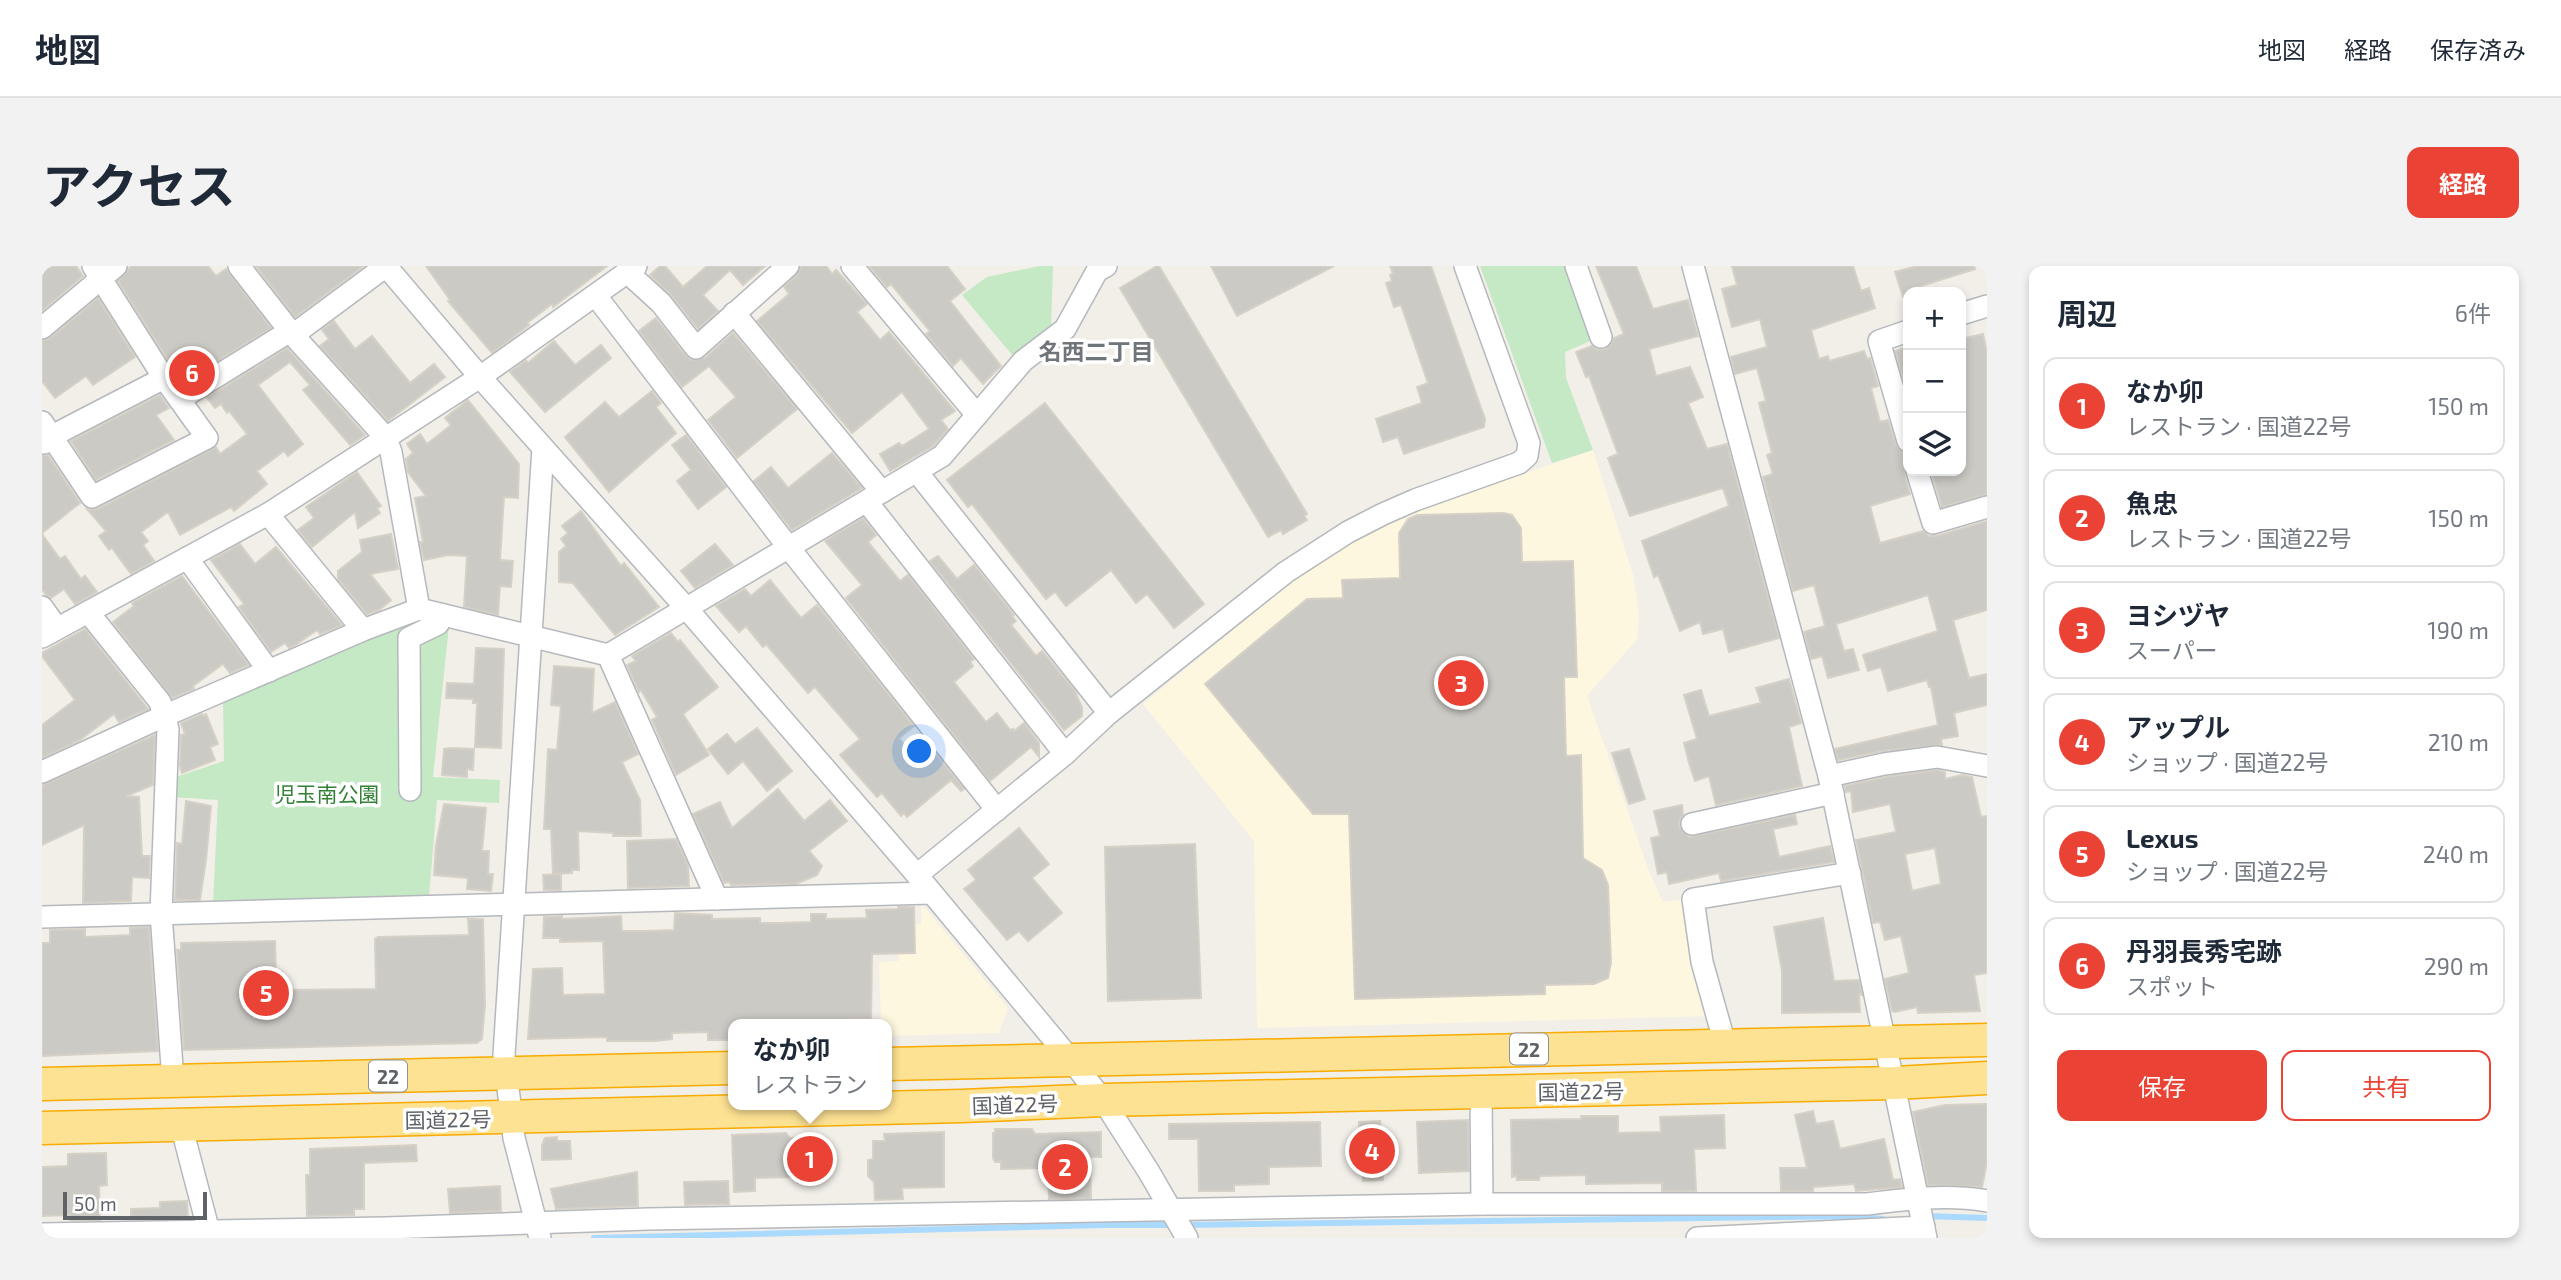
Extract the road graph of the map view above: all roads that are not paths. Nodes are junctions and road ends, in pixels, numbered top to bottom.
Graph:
1 (239, 266) edge
2 (386, 266) edge
3 (788, 266) edge
4 (852, 266) edge
5 (1107, 266) edge
6 (1465, 266) edge
7 (1576, 266) edge
8 (1693, 266) edge
9 (103, 270) edge
10 (632, 270) edge
11 (596, 296) junction
12 (1986, 311) edge
13 (734, 313) junction
14 (1966, 313) edge
15 (42, 328) edge
16 (292, 333) junction
17 (1903, 333) edge
18 (1601, 337) dead end
19 (164, 377) junction
20 (480, 377) junction
21 (180, 399) junction
22 (976, 415) junction
23 (1903, 424) edge
24 (45, 434) edge
25 (386, 438) junction
26 (543, 448) junction
27 (917, 472) junction
28 (1919, 476) edge
29 (874, 497) junction
30 (1987, 507) edge
31 (268, 514) junction
32 (789, 548) junction
33 (187, 558) junction
34 (42, 607) edge
35 (419, 609) junction
36 (687, 609) junction
37 (88, 611) junction
38 (443, 615) junction
39 (363, 630) junction
40 (50, 632) edge
41 (530, 638) junction
42 (608, 655) junction
43 (269, 671) junction
44 (1109, 713) junction
45 (164, 716) junction
46 (1065, 754) junction
47 (1987, 766) edge
48 (42, 772) edge
49 (1831, 784) junction
50 (410, 790) dead end
51 (997, 810) junction
52 (1692, 824) dead end
53 (1850, 873) junction
54 (917, 876) junction
55 (931, 893) junction
56 (717, 899) junction
57 (513, 905) junction
58 (161, 913) junction
59 (42, 917) edge
60 (1987, 1040) edge
61 (1883, 1041) junction
62 (1725, 1044) junction
63 (1070, 1060) junction
64 (892, 1064) edge
65 (728, 1068) edge
66 (506, 1073) junction
67 (1987, 1078) edge
68 (173, 1081) junction
69 (1895, 1083) junction
70 (42, 1084) edge
71 (1481, 1094) junction
72 (1103, 1100) junction
73 (892, 1106) edge
74 (755, 1110) edge
75 (511, 1117) junction
76 (181, 1125) junction
77 (42, 1128) edge
78 (1987, 1201) edge
79 (1482, 1204) junction
80 (1173, 1212) junction
81 (1923, 1218) edge
82 (538, 1230) edge
83 (209, 1231) junction
84 (42, 1234) edge
85 (1188, 1238) edge
86 (1697, 1238) edge

1 - 16 street
2 - 16 street
2 - 20 street
3 - 13 street
4 - 22 street
5 - 22 street
6 - 44 street
7 - 18 street
8 - 49 street
9 - 15 street
9 - 19 street
10 - 11 street
10 - 13 street
11 - 20 street
11 - 32 street
12 - 14 street
13 - 29 street
16 - 21 street
16 - 25 street
17 - 23 street
19 - 21 street
19 - 24 street
20 - 25 street
20 - 26 street
21 - 24 street
22 - 27 street
25 - 31 street
25 - 35 street
26 - 36 street
26 - 41 street
27 - 29 street
27 - 44 street
28 - 30 street
29 - 32 street
29 - 46 street
31 - 33 street
31 - 39 street
32 - 36 street
32 - 51 street
33 - 37 street
33 - 43 street
34 - 40 street
35 - 38 street
35 - 39 street
36 - 42 street
36 - 54 street
37 - 40 street
37 - 45 street
38 - 41 street
38 - 50 street
39 - 43 street
41 - 42 street
41 - 57 street
42 - 56 street
43 - 45 street
44 - 46 street
45 - 48 street
45 - 58 street
46 - 51 street
47 - 49 street
49 - 52 street
49 - 53 street
51 - 54 street
53 - 61 street
53 - 62 street
54 - 55 street
55 - 56 street
55 - 63 street
56 - 57 street
57 - 58 street
57 - 66 street
58 - 59 street
58 - 68 street
60 - 61 highway, 国道22号 / 22
61 - 62 highway, 国道22号 / 22
61 - 69 street
62 - 63 highway, 国道22号 / 22
63 - 64 highway, 国道22号 / 22
63 - 72 street
65 - 66 highway, 国道22号 / 22
66 - 68 highway, 国道22号 / 22
66 - 75 street
67 - 69 highway, 国道22号 / 22
68 - 70 highway, 国道22号 / 22
69 - 71 highway, 国道22号 / 22
69 - 81 street
71 - 72 highway, 国道22号 / 22
71 - 79 street
72 - 73 highway, 国道22号 / 22
72 - 80 street
74 - 75 highway, 国道22号 / 22
75 - 76 highway, 国道22号 / 22
75 - 82 street
76 - 77 highway, 国道22号 / 22
76 - 83 street
78 - 81 street
79 - 80 street
79 - 81 street
80 - 82 street
80 - 85 street
81 - 86 street
82 - 83 street
83 - 84 street

